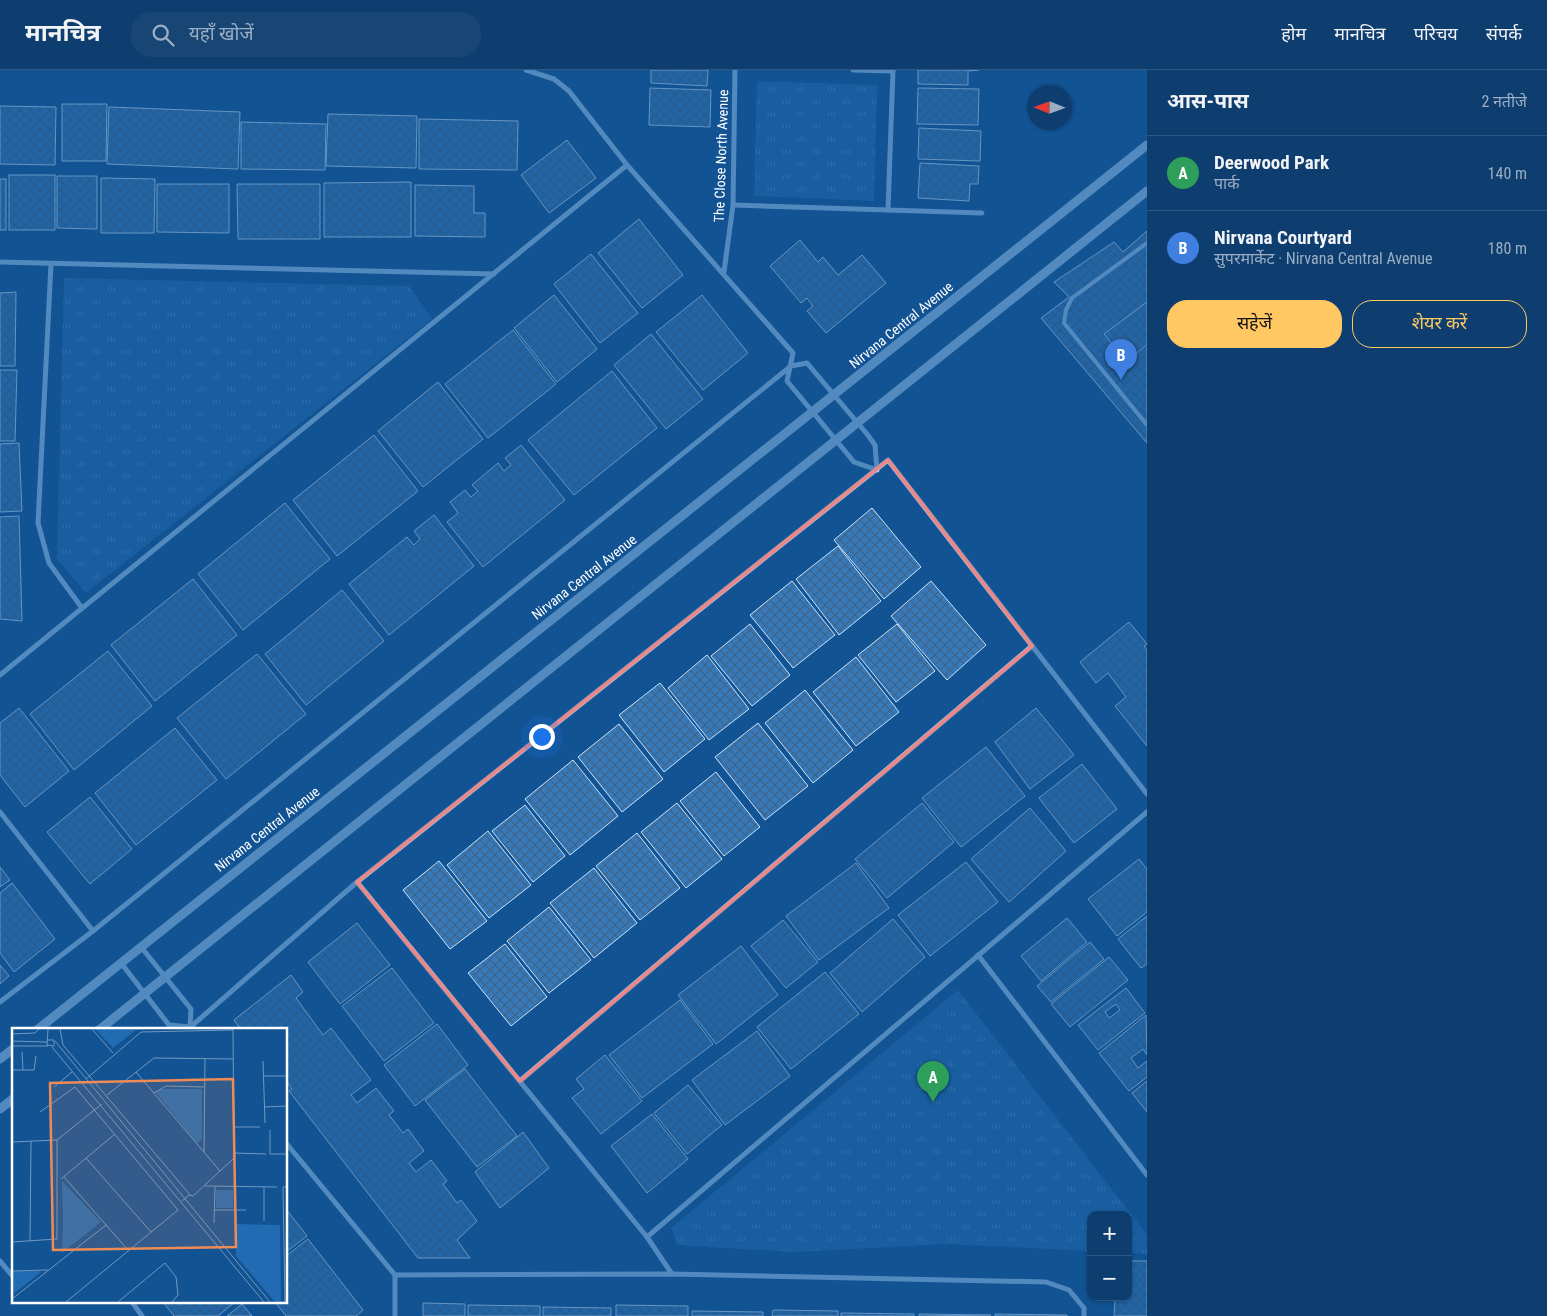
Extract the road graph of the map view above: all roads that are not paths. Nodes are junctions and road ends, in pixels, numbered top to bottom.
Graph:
1 (526, 70) edge
2 (735, 70) edge
3 (853, 70) edge
4 (893, 71) edge
5 (1147, 145) edge
6 (628, 165) junction
7 (1147, 191) edge
8 (733, 205) junction
9 (888, 210) junction
10 (982, 213) dead end
11 (1147, 243) edge
12 (0, 262) edge
13 (51, 264) junction
14 (724, 272) junction
15 (494, 274) junction
16 (791, 366) junction
17 (834, 396) junction
18 (812, 413) junction
19 (857, 423) junction
20 (1147, 425) edge
21 (835, 440) junction
22 (877, 470) junction
23 (82, 608) junction
24 (1032, 646) junction
25 (0, 675) edge
26 (1147, 794) edge
27 (0, 812) edge
28 (1147, 812) edge
29 (357, 882) junction
30 (93, 931) junction
31 (141, 947) junction
32 (978, 955) junction
33 (121, 963) junction
34 (164, 977) junction
35 (144, 994) junction
36 (0, 1002) edge
37 (40, 1028) edge
38 (102, 1028) edge
39 (185, 1028) edge
40 (190, 1028) edge
41 (191, 1028) edge
42 (12, 1050) edge
43 (0, 1059) edge
44 (520, 1081) junction
45 (12, 1100) edge
46 (0, 1109) edge
47 (288, 1145) edge
48 (1147, 1175) edge
49 (647, 1237) junction
50 (0, 1261) edge
51 (672, 1274) junction
52 (395, 1275) junction
53 (12, 1276) edge
54 (133, 1304) edge
55 (142, 1316) edge
56 (395, 1316) edge
57 (1084, 1316) edge

1 - 6 street
2 - 8 street, The Close North Avenue
3 - 4 street
4 - 9 street
5 - 17 street, Nirvana Central Avenue
6 - 14 street
6 - 15 street
7 - 19 street
8 - 9 street
8 - 14 street, The Close North Avenue
9 - 10 street
11 - 20 lane
12 - 13 street
13 - 15 street
13 - 23 street
14 - 16 street
15 - 23 street
16 - 17 street
16 - 18 street
16 - 30 street
17 - 18 street, Nirvana Central Avenue
17 - 19 street
18 - 21 street
18 - 31 street, Nirvana Central Avenue
19 - 21 street
19 - 22 street
21 - 22 street
21 - 34 street
22 - 24 street
22 - 29 street
23 - 25 street
24 - 26 street
24 - 44 street
27 - 30 street
28 - 32 street
29 - 41 street
29 - 44 street
30 - 36 street
31 - 33 street, Nirvana Central Avenue
31 - 34 street
32 - 48 street
32 - 49 street
33 - 35 street
33 - 37 street, Nirvana Central Avenue
34 - 35 street
34 - 40 street
35 - 38 street
35 - 39 street
42 - 43 street
44 - 49 street
45 - 46 street
47 - 52 street
49 - 51 street
50 - 53 street
51 - 52 street
51 - 57 street
52 - 56 street
54 - 55 street

